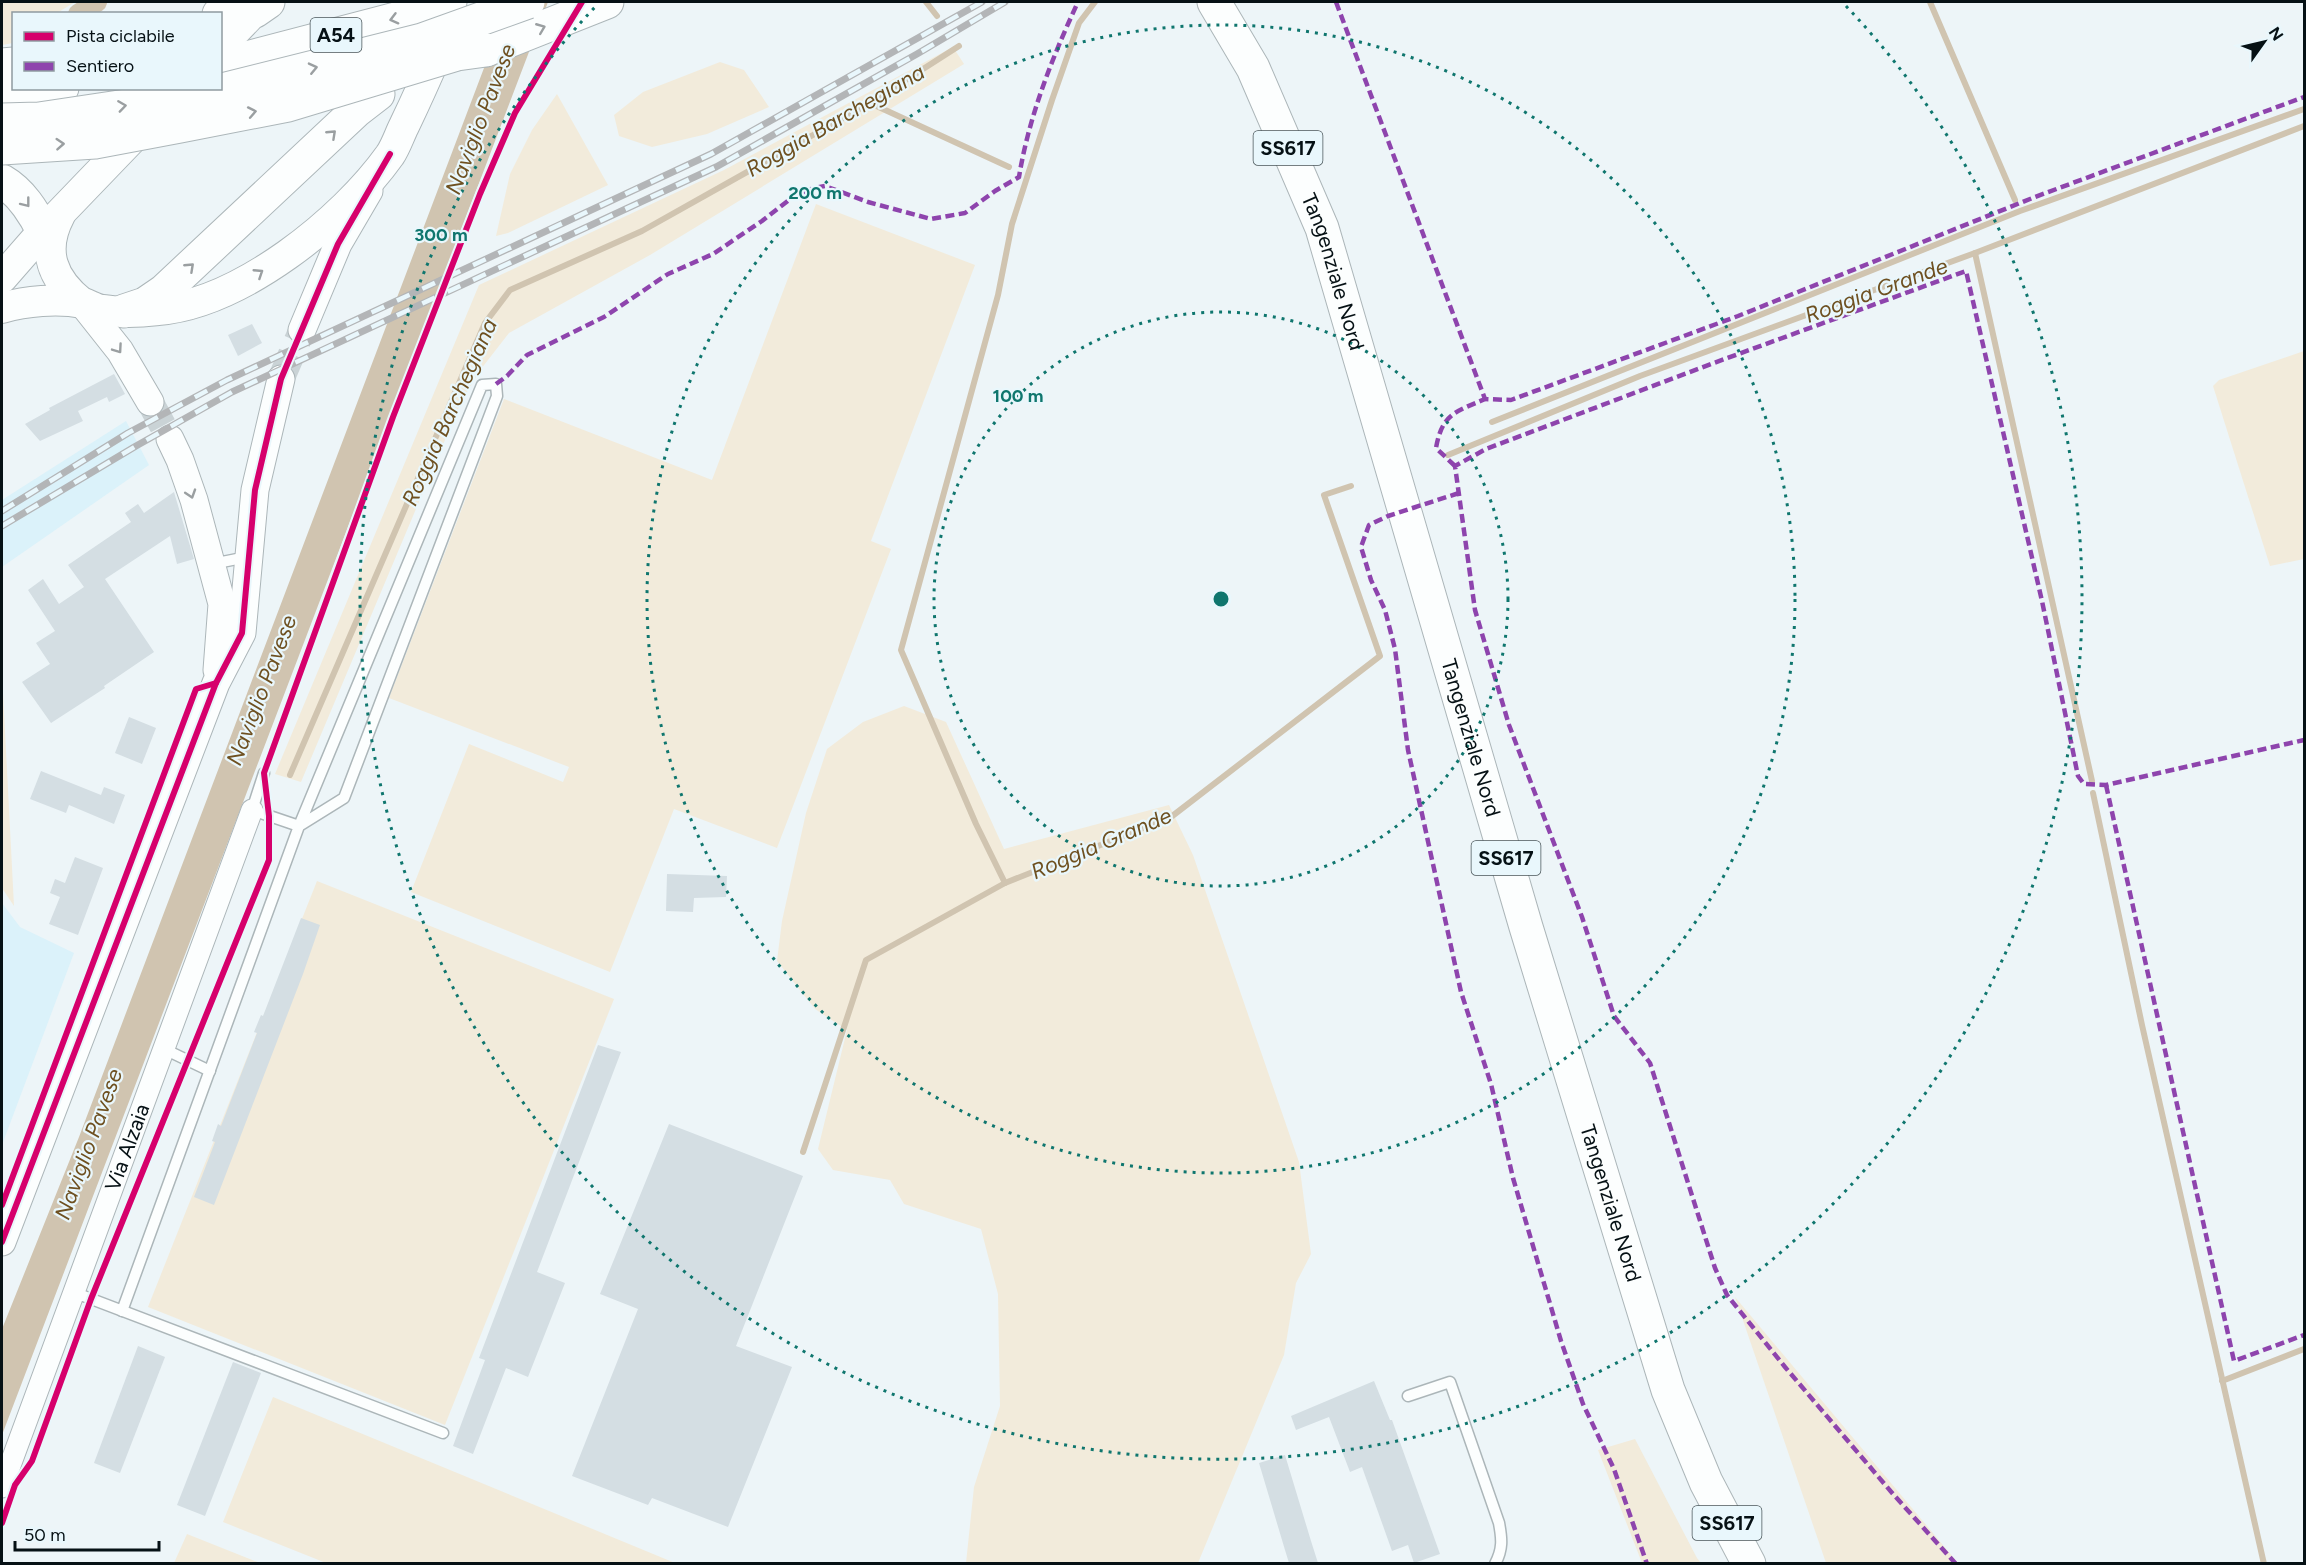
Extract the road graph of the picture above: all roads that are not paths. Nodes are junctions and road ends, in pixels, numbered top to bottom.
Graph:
1 (450, 2) edge
2 (460, 2) edge
3 (528, 2) edge
4 (607, 2) edge
5 (1210, 2) edge
6 (1214, 2) edge
7 (1219, 2) edge
8 (256, 4) edge
9 (222, 13) edge
10 (222, 45) edge
11 (486, 50) junction
12 (1247, 57) junction
13 (222, 64) edge
14 (45, 90) edge
15 (178, 90) edge
16 (2, 95) edge
17 (2, 120) edge
18 (2, 148) edge
19 (390, 154) junction
20 (2, 181) edge
21 (52, 230) junction
22 (2, 278) edge
23 (82, 303) junction
24 (2, 308) edge
25 (124, 310) junction
26 (302, 330) tunnel mouth
27 (281, 379) tunnel mouth
28 (150, 402) tunnel mouth
29 (170, 440) tunnel mouth
30 (250, 556) junction
31 (211, 564) junction
32 (216, 683) junction
33 (264, 772) dead end
34 (252, 810) junction
35 (299, 826) junction
36 (164, 1049) junction
37 (210, 1071) junction
38 (2, 1242) edge
39 (73, 1292) junction
40 (122, 1311) junction
41 (1408, 1396) dead end
42 (443, 1433) dead end
43 (2, 1487) edge
44 (1495, 1563) edge
45 (1749, 1563) edge

1 -> 13 highway, A54
2 - 19 main road
17 -> 3 highway, A54, bridge
11 -> 4 highway
5 - 12 highway
6 - 12 highway, SS617
7 - 12 highway
8 - 9 highway
8 - 10 main road
18 -> 11 highway, bridge
25 -> 11 highway, bridge
12 - 45 highway, Tangenziale Nord / SS617
14 - 16 highway
15 - 21 main road
25 -> 19 main road
19 - 26 street
20 -> 21 highway
21 - 22 main road
21 - 23 main road
23 - 24 main road
23 - 25 main road
23 -> 28 street
27 - 30 street
29 -> 31 street
30 - 31 lane
30 - 32 street
31 - 32 street
32 - 38 street
33 - 34 lane
34 - 35 lane
34 - 36 street, Via Alzaia
35 - 35 lane
35 - 37 lane
36 - 37 lane
36 - 39 street, Via Alzaia
37 - 40 lane
39 - 40 lane
39 - 43 street, Via Alzaia
40 - 42 lane
41 - 44 lane

